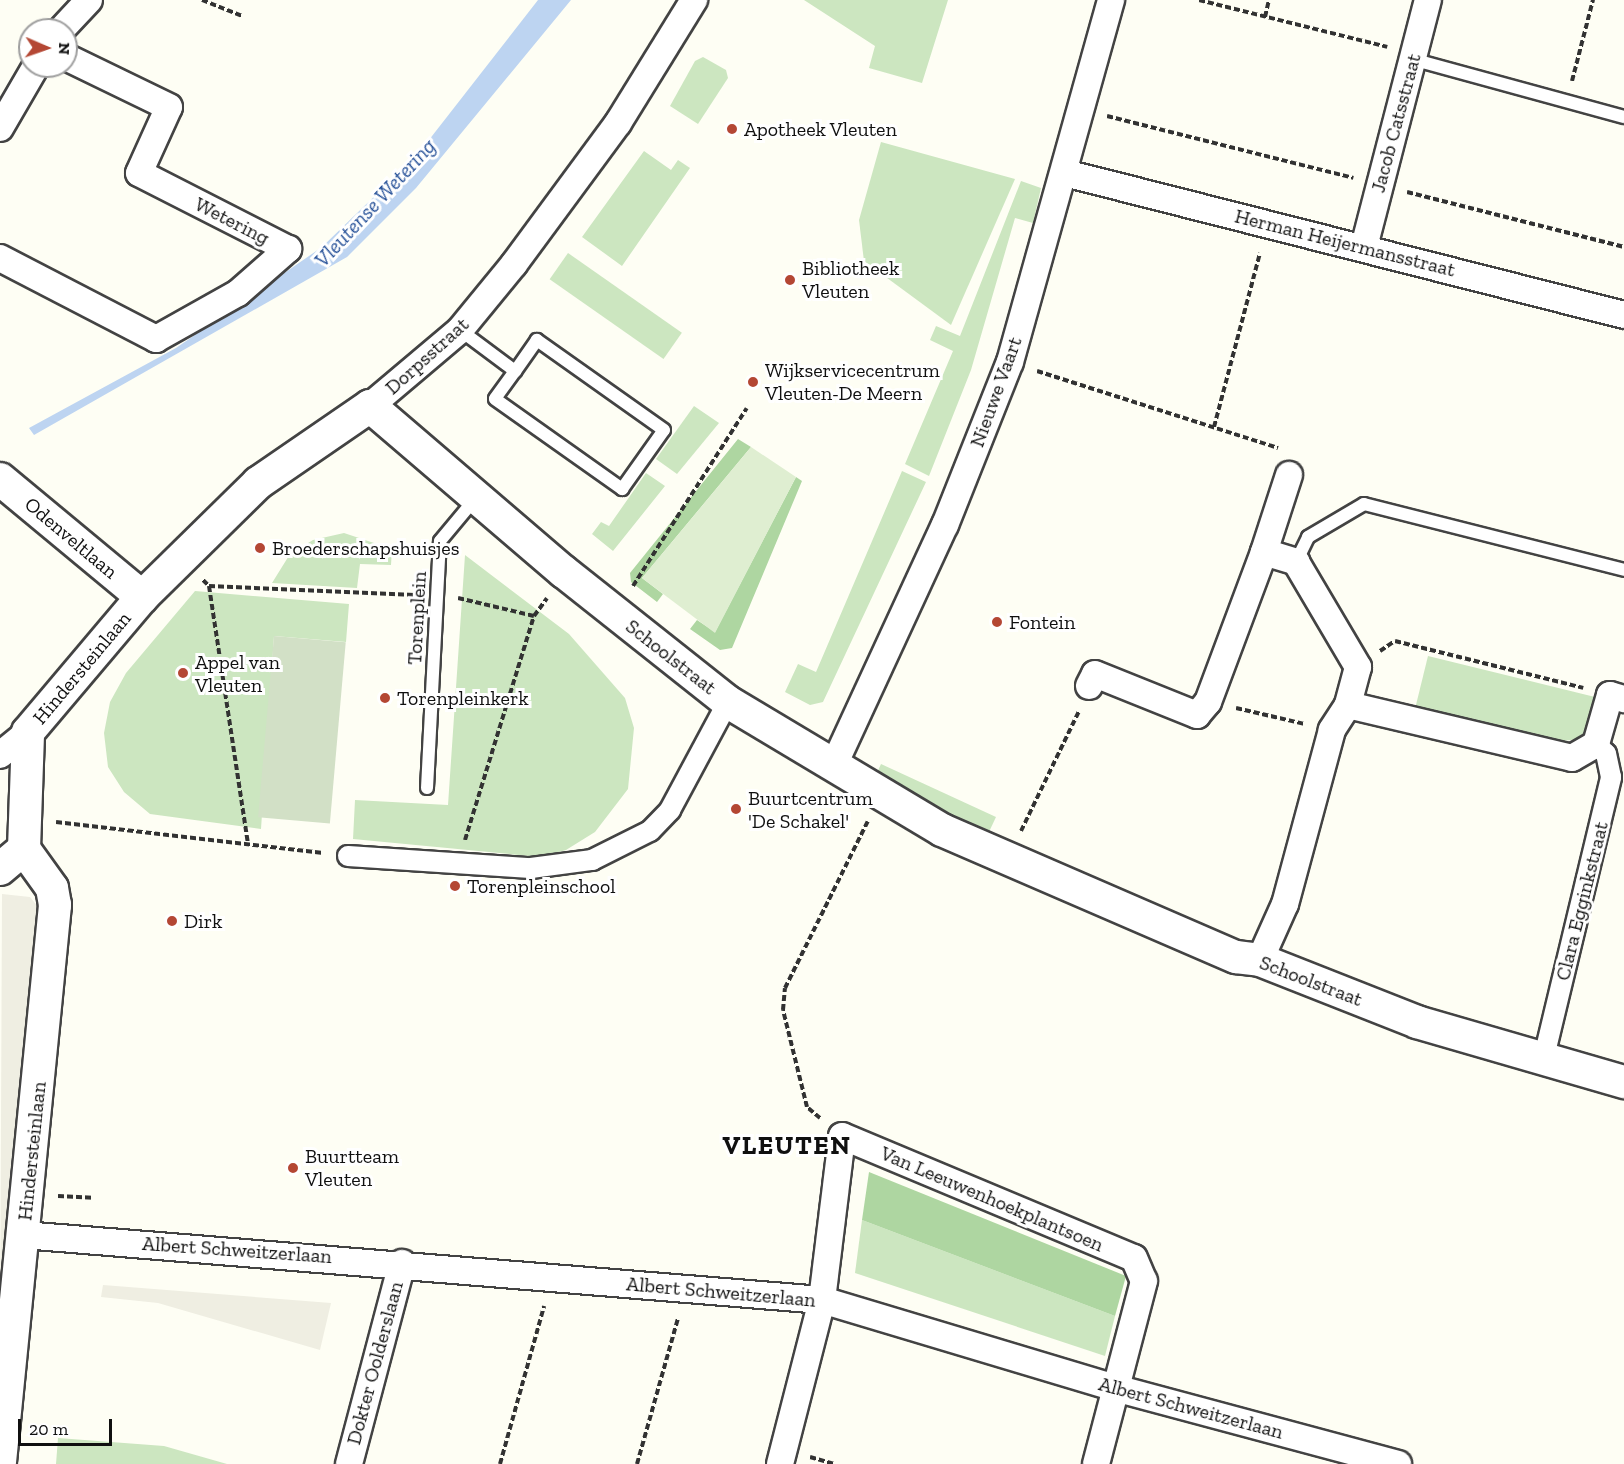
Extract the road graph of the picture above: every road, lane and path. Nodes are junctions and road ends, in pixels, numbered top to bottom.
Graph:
1 (89, 0) edge
2 (202, 0) edge
3 (694, 0) edge
4 (1111, 0) edge
5 (1199, 0) edge
6 (1269, 0) edge
7 (1428, 0) edge
8 (1593, 0) edge
9 (242, 16) dead end
10 (1265, 17) junction
11 (72, 18) edge
12 (1413, 57) junction
13 (78, 63) edge
14 (29, 78) edge
15 (1566, 101) junction
16 (1624, 117) edge
17 (0, 128) edge
18 (1065, 173) junction
19 (1268, 223) junction
20 (1364, 247) junction
21 (0, 258) edge
22 (1624, 315) edge
23 (460, 330) junction
24 (1010, 362) junction
25 (514, 371) junction
26 (370, 406) junction
27 (1214, 427) junction
28 (1289, 475) joint
29 (0, 479) edge
30 (475, 499) junction
31 (1264, 552) junction
32 (183, 557) junction
33 (1296, 562) junction
34 (1624, 570) edge
35 (208, 586) junction
36 (438, 596) junction
37 (142, 597) junction
38 (534, 616) dead end
39 (1358, 667) junction
40 (1089, 686) joint
41 (1617, 697) edge
42 (728, 702) junction
43 (1348, 705) junction
44 (1202, 708) junction
45 (1332, 730) junction
46 (28, 732) junction
47 (1596, 744) junction
48 (0, 755) edge
49 (833, 767) junction
50 (427, 788) dead end
51 (880, 796) junction
52 (25, 835) junction
53 (248, 843) junction
54 (348, 856) joint
55 (1007, 859) junction
56 (0, 869) edge
57 (1260, 960) junction
58 (1543, 1061) junction
59 (1624, 1082) edge
60 (842, 1136) junction
61 (23, 1235) junction
62 (402, 1263) junction
63 (552, 1277) junction
64 (686, 1288) junction
65 (822, 1300) junction
66 (1115, 1388) junction
67 (0, 1462) edge
68 (349, 1464) edge
69 (500, 1464) edge
70 (638, 1464) edge
71 (780, 1464) edge
72 (1096, 1464) edge
73 (1398, 1464) edge

1 - 11 street
2 - 9 path
3 - 23 street, Dorpsstraat
4 - 18 street, Nieuwe Vaart
5 - 10 path
6 - 10 path
7 - 12 street, Jacob Catsstraat
8 - 15 path
10 - 12 path
12 - 15 lane
12 - 20 street, Jacob Catsstraat
13 - 21 street, Wetering
14 - 17 street
15 - 16 lane
18 - 19 street, Herman Heijermansstraat
18 - 24 street, Nieuwe Vaart
19 - 20 street, Herman Heijermansstraat
19 - 27 path
20 - 22 street, Herman Heijermansstraat
23 - 25 lane
23 - 26 street, Dorpsstraat
24 - 27 path
24 - 49 street, Nieuwe Vaart
25 - 25 lane
26 - 30 street, Schoolstraat
26 - 32 street, Dorpsstraat
27 - 28 path
28 - 31 street
29 - 37 street, Odenveltlaan
30 - 36 lane, Torenplein
30 - 42 street, Schoolstraat
31 - 33 street
31 - 44 street
32 - 35 path
32 - 37 street, Dorpsstraat
33 - 34 lane
33 - 39 street
35 - 36 path
35 - 53 path
36 - 38 path
36 - 50 lane, Torenplein
37 - 46 street, Hindersteinlaan
39 - 41 path
39 - 43 street
40 - 44 street
40 - 55 path
41 - 47 street
42 - 49 street, Schoolstraat
42 - 54 street
43 - 45 street
43 - 47 street
44 - 45 path
45 - 57 street
46 - 48 street
46 - 52 street, Hindersteinlaan
47 - 58 street, Clara Egginkstraat
49 - 51 street, Schoolstraat
51 - 55 street, Schoolstraat
51 - 60 path
52 - 53 path
52 - 56 street
52 - 61 street, Hindersteinlaan
53 - 54 path
55 - 57 street, Schoolstraat
57 - 58 street, Schoolstraat
58 - 59 street, Schoolstraat
60 - 65 street
60 - 66 street, Van Leeuwenhoekplantsoen
61 - 62 street, Albert Schweitzerlaan
61 - 67 street, Hindersteinlaan
62 - 63 street, Albert Schweitzerlaan
62 - 68 street, Dokter Oolderslaan
63 - 64 street, Albert Schweitzerlaan
63 - 69 path
64 - 65 street, Albert Schweitzerlaan
64 - 70 path
65 - 66 street, Albert Schweitzerlaan
65 - 71 street
66 - 72 street, Van Leeuwenhoekplantsoen
66 - 73 street, Albert Schweitzerlaan

